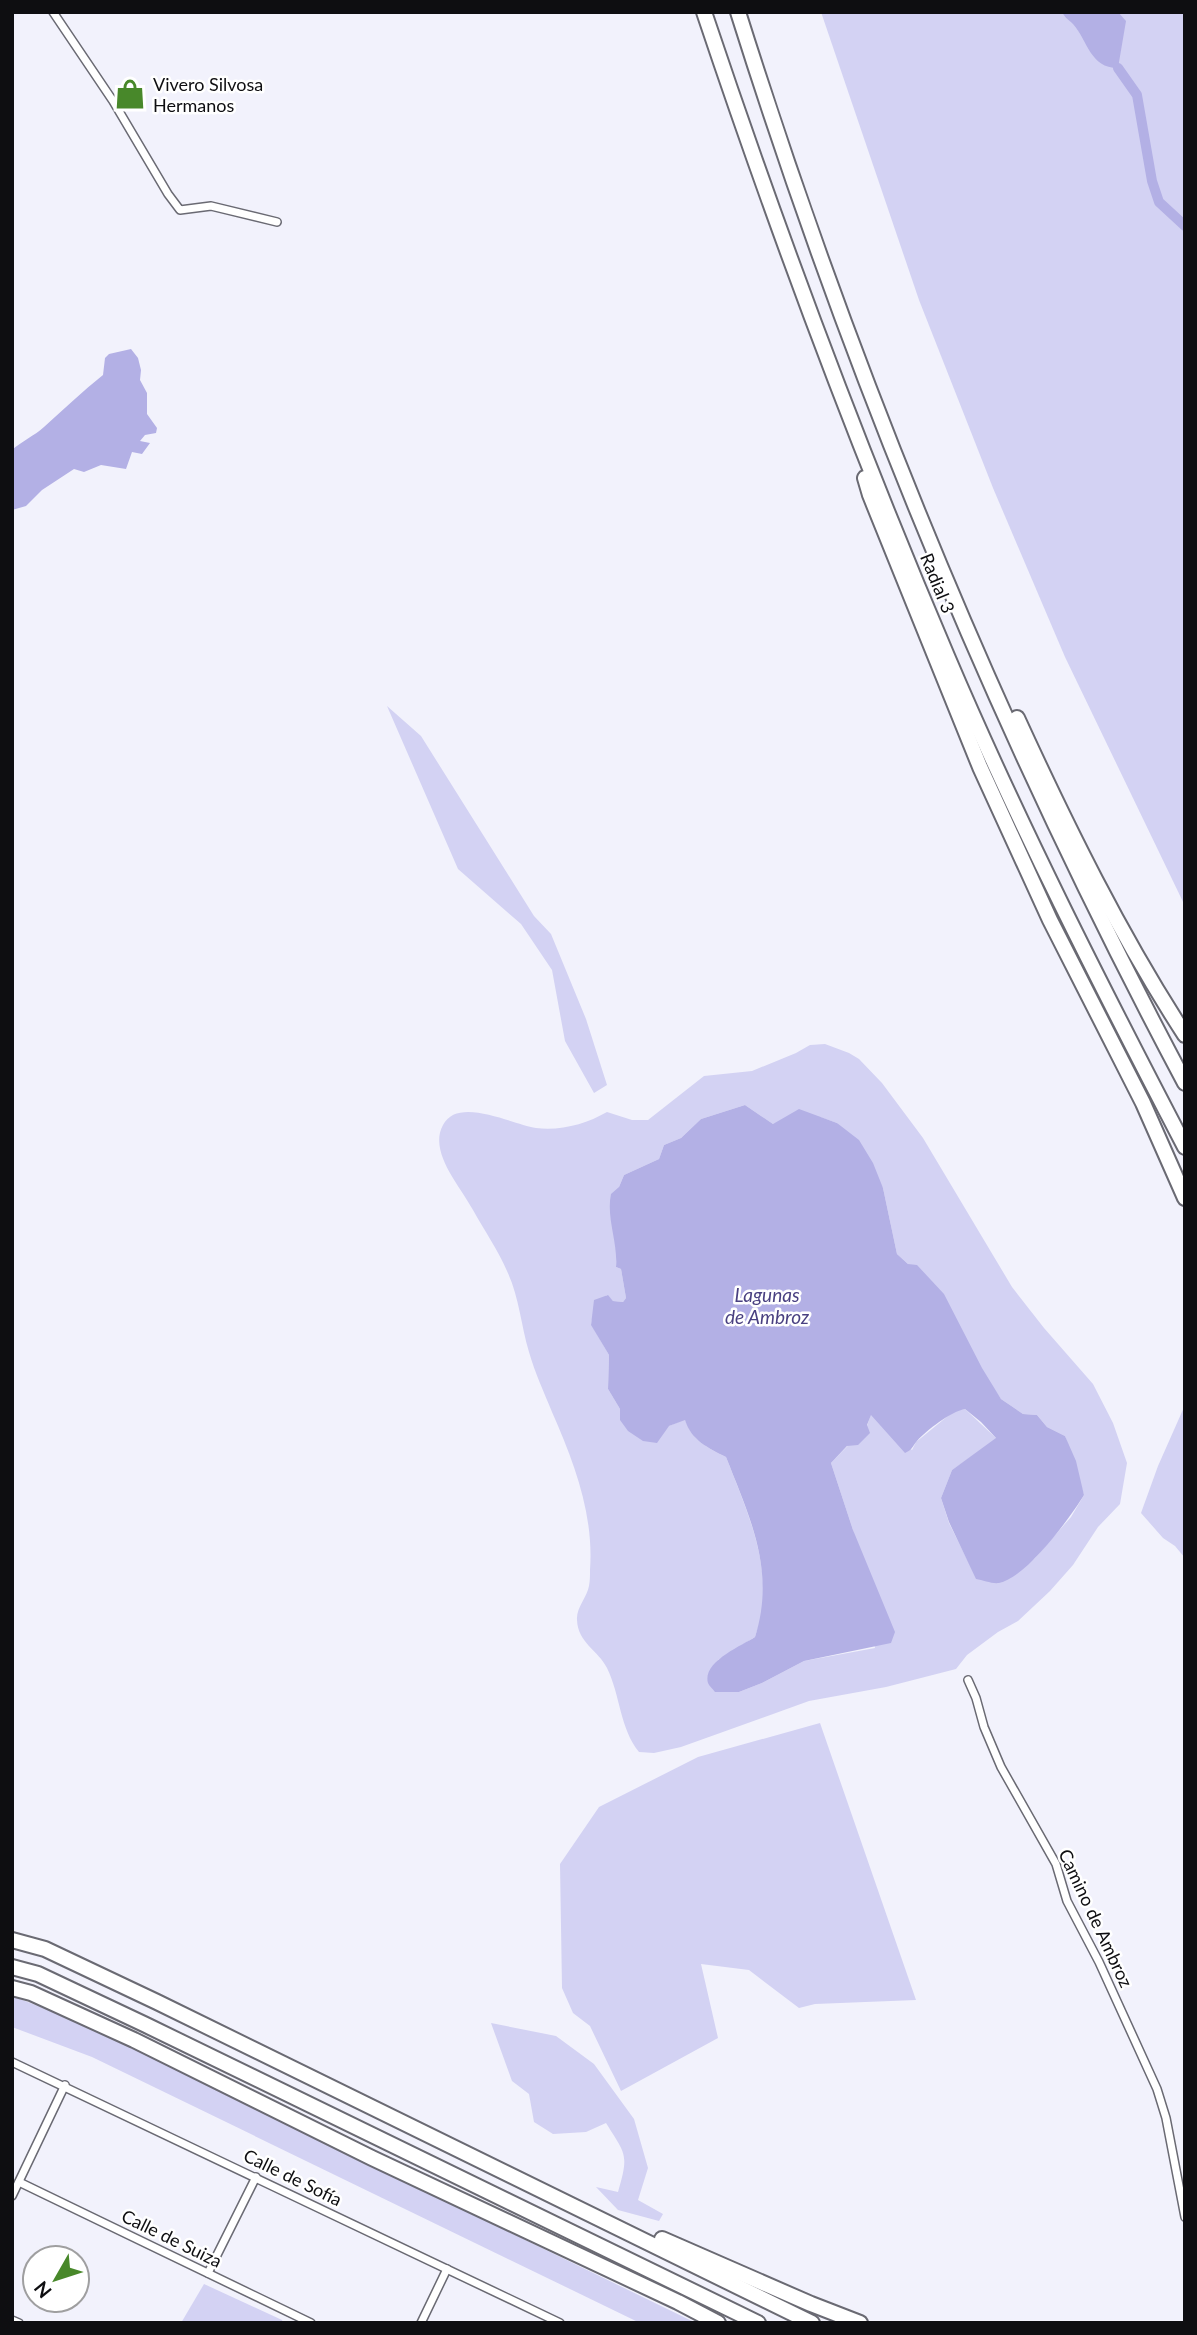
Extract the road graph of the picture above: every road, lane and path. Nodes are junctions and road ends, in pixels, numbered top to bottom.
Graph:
1 (53, 12) edge
2 (704, 12) edge
3 (738, 12) edge
4 (277, 222) dead end
5 (844, 406) junction
6 (932, 543) junction
7 (1185, 1035) edge
8 (1185, 1083) edge
9 (1185, 1147) edge
10 (1185, 1199) edge
11 (968, 1680) dead end
12 (12, 1940) edge
13 (12, 1968) edge
14 (12, 1988) edge
15 (12, 2062) edge
16 (65, 2085) junction
17 (323, 2133) junction
18 (256, 2177) junction
19 (19, 2182) junction
20 (487, 2191) junction
21 (12, 2196) edge
22 (561, 2198) junction
23 (1185, 2217) edge
24 (447, 2269) junction
25 (208, 2273) junction
26 (12, 2320) edge
27 (306, 2322) edge
28 (19, 2323) edge
29 (421, 2323) edge
30 (560, 2323) edge
31 (718, 2323) edge
32 (758, 2323) edge
33 (812, 2323) edge
34 (860, 2323) edge

1 - 4 street
2 - 5 highway, Radial 3
3 - 6 highway, Radial 3
5 - 9 highway, Radial 3
5 - 10 highway
6 - 7 highway
6 - 8 highway, Radial 3
11 - 23 street, Camino de Ambroz
12 - 22 highway
13 - 20 highway
14 - 17 highway
15 - 16 street, Calle de Sofía
16 - 18 street, Calle de Sofía
16 - 19 street
17 - 20 highway
17 - 31 highway
18 - 24 street, Calle de Sofía
18 - 25 street
19 - 21 street
19 - 25 street, Calle de Suiza
20 - 32 highway
22 - 33 highway
22 - 34 highway
24 - 29 street
24 - 30 street, Calle de Sofía
25 - 27 street, Calle de Suiza
26 - 28 street

